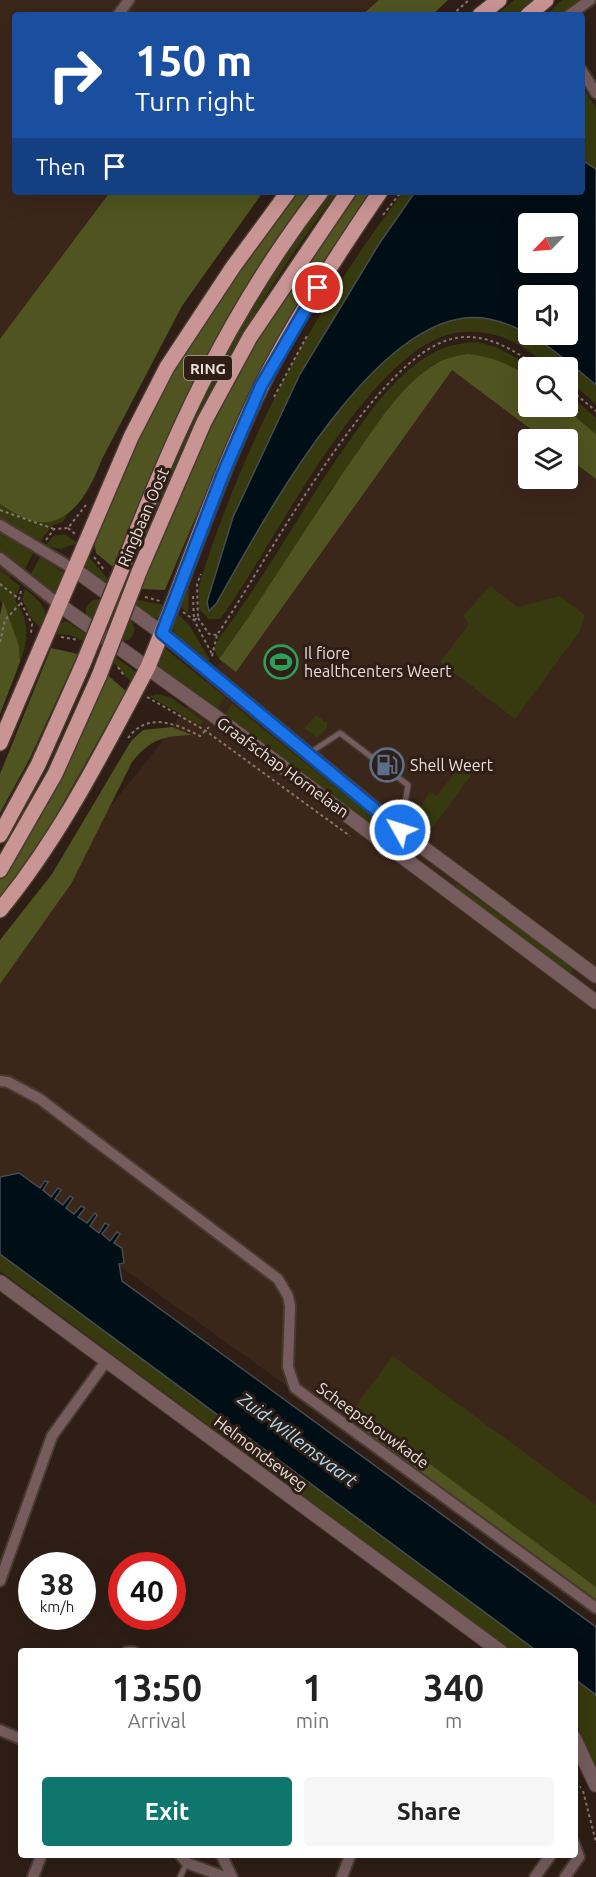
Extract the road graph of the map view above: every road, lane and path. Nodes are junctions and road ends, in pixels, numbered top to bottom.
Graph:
1 (469, 0) edge
2 (499, 0) edge
3 (546, 0) edge
4 (590, 0) edge
5 (455, 12) edge
6 (484, 12) edge
7 (532, 12) edge
8 (573, 12) edge
9 (585, 75) edge
10 (596, 93) edge
11 (286, 195) edge
12 (319, 195) edge
13 (346, 195) edge
14 (378, 195) edge
15 (392, 195) edge
16 (399, 195) edge
17 (375, 219) dead end
18 (380, 219) dead end
19 (524, 357) edge
20 (283, 369) dead end
21 (578, 396) edge
22 (271, 402) dead end
23 (596, 411) edge
24 (0, 510) edge
25 (0, 525) edge
26 (54, 529) dead end
27 (0, 558) edge
28 (75, 570) junction
29 (196, 573) dead end
30 (201, 573) dead end
31 (0, 584) edge
32 (19, 599) dead end
33 (21, 603) dead end
34 (61, 606) junction
35 (198, 618) junction
36 (32, 624) dead end
37 (162, 633) junction
38 (217, 634) junction
39 (48, 636) junction
40 (0, 642) edge
41 (86, 645) dead end
42 (212, 656) dead end
43 (110, 662) dead end
44 (148, 667) junction
45 (135, 690) junction
46 (216, 717) junction
47 (206, 731) junction
48 (127, 740) dead end
49 (0, 743) edge
50 (308, 755) junction
51 (400, 830) junction
52 (0, 836) edge
53 (356, 840) dead end
54 (449, 867) junction
55 (0, 870) edge
56 (436, 884) junction
57 (0, 910) edge
58 (593, 973) edge
59 (578, 989) junction
60 (596, 1002) edge
61 (0, 1081) edge
62 (0, 1282) edge
63 (107, 1360) junction
64 (0, 1581) edge
65 (596, 1608) edge
66 (496, 1648) edge
67 (0, 1730) edge
68 (18, 1738) edge
69 (578, 1747) edge
70 (578, 1779) dead end
71 (596, 1785) edge
72 (581, 1787) junction
73 (578, 1788) edge
74 (596, 1842) edge
75 (578, 1854) edge
76 (40, 1858) edge
77 (223, 1858) edge
78 (349, 1858) edge
79 (549, 1858) edge
80 (184, 1859) edge
81 (33, 1877) edge
82 (180, 1877) edge
83 (225, 1877) edge
84 (232, 1877) edge
85 (342, 1877) edge
86 (535, 1877) edge
87 (565, 1877) edge

1 - 5 path
2 - 6 main road
3 - 7 main road
4 - 8 street
9 - 10 street
11 - 28 main road
12 - 52 main road, Ringbaan Oost / RING, bridge
13 - 55 main road, Ringbaan Oost / RING, bridge
14 - 37 main road
15 - 17 path
16 - 18 path
19 - 38 path
20 - 22 path
21 - 23 path
24 - 26 path
25 - 28 street, Graafschap Hornelaan
27 - 34 street, Graafschap Hornelaan
28 - 34 main road
28 - 37 street, Graafschap Hornelaan
29 - 35 path
30 - 35 path
31 - 32 path
33 - 40 path
34 - 39 main road
34 - 44 street, Graafschap Hornelaan
35 - 38 path
36 - 39 path
37 - 44 main road
37 - 50 street, Graafschap Hornelaan
38 - 42 path
39 - 41 path
39 - 49 main road
43 - 45 path, Graafschap Hornelaan
44 - 45 main road
44 - 46 street, Graafschap Hornelaan
45 - 47 path, Graafschap Hornelaan
45 - 57 main road
46 - 47 path
46 - 56 street, Graafschap Hornelaan
47 - 48 path
47 - 53 path, Graafschap Hornelaan
50 - 51 street, Graafschap Hornelaan
50 - 51 lane
51 - 54 street, Graafschap Hornelaan
54 - 56 lane
54 - 58 street, Graafschap Hornelaan
56 - 59 street, Graafschap Hornelaan
58 - 59 lane, Graafschap Hornelaan
59 - 60 street, Graafschap Hornelaan
61 - 65 street, Scheepsbouwkade
62 - 63 street, Helmondseweg
63 - 64 street
63 - 66 street, Helmondseweg
67 - 68 street
69 - 71 street
70 - 72 path
72 - 73 path
72 - 74 path
75 - 87 street
76 - 81 street
77 - 84 street
78 - 85 street
79 - 86 street
80 - 82 lane
80 - 83 street

